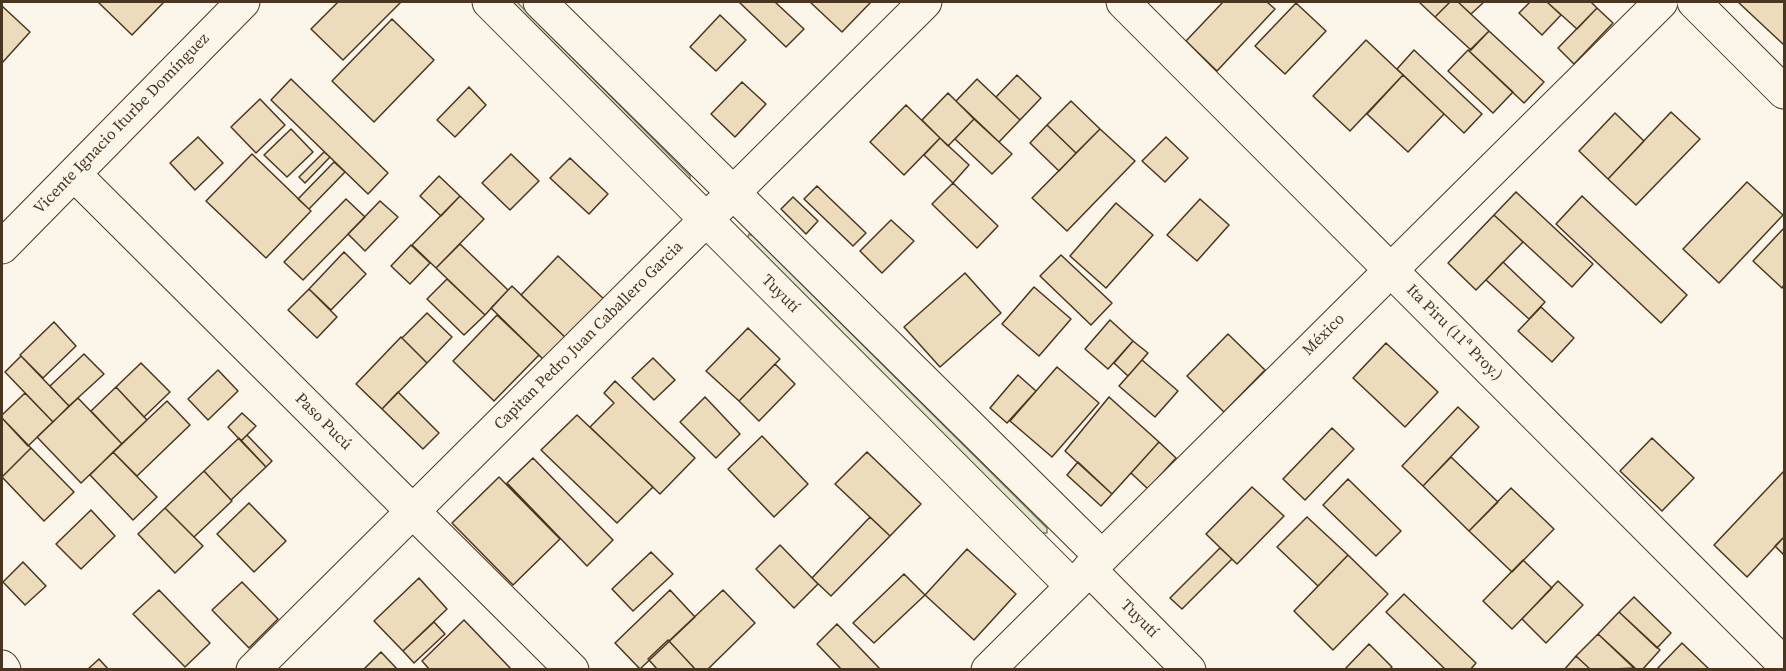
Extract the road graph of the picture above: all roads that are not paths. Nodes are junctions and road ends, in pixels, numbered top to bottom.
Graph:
1 (243, 2) edge
2 (489, 2) edge
3 (540, 2) edge
4 (925, 2) edge
5 (1123, 2) edge
6 (1660, 2) edge
7 (1694, 2) edge
8 (1785, 92) edge
9 (74, 174) junction
10 (732, 193) junction
11 (706, 219) junction
12 (2, 247) edge
13 (1390, 270) junction
14 (412, 511) junction
15 (1088, 571) junction
16 (1785, 664) edge
17 (253, 669) edge
18 (572, 669) edge
19 (988, 669) edge
20 (1189, 669) edge

1 - 9 street, Vicente Ignacio Iturbe Domínguez
2 - 11 street, Tuyutí
3 - 10 street, Tuyutí
4 - 10 street, Capitan Pedro Juan Caballero Garcia
5 - 13 street, Ita Piru (11ª Proy.)
6 - 13 street, México
7 - 8 street
9 - 12 street, Vicente Ignacio Iturbe Domínguez
9 - 14 street, Paso Pucú
10 - 11 street, Capitan Pedro Juan Caballero Garcia
10 - 15 street, Tuyutí
11 - 14 street, Capitan Pedro Juan Caballero Garcia
11 - 15 street, Tuyutí
13 - 15 street, México
13 - 16 street, Ita Piru (11ª Proy.)
14 - 17 street, Capitan Pedro Juan Caballero Garcia
14 - 18 street, Paso Pucú
15 - 19 street, México
15 - 20 street, Tuyutí

